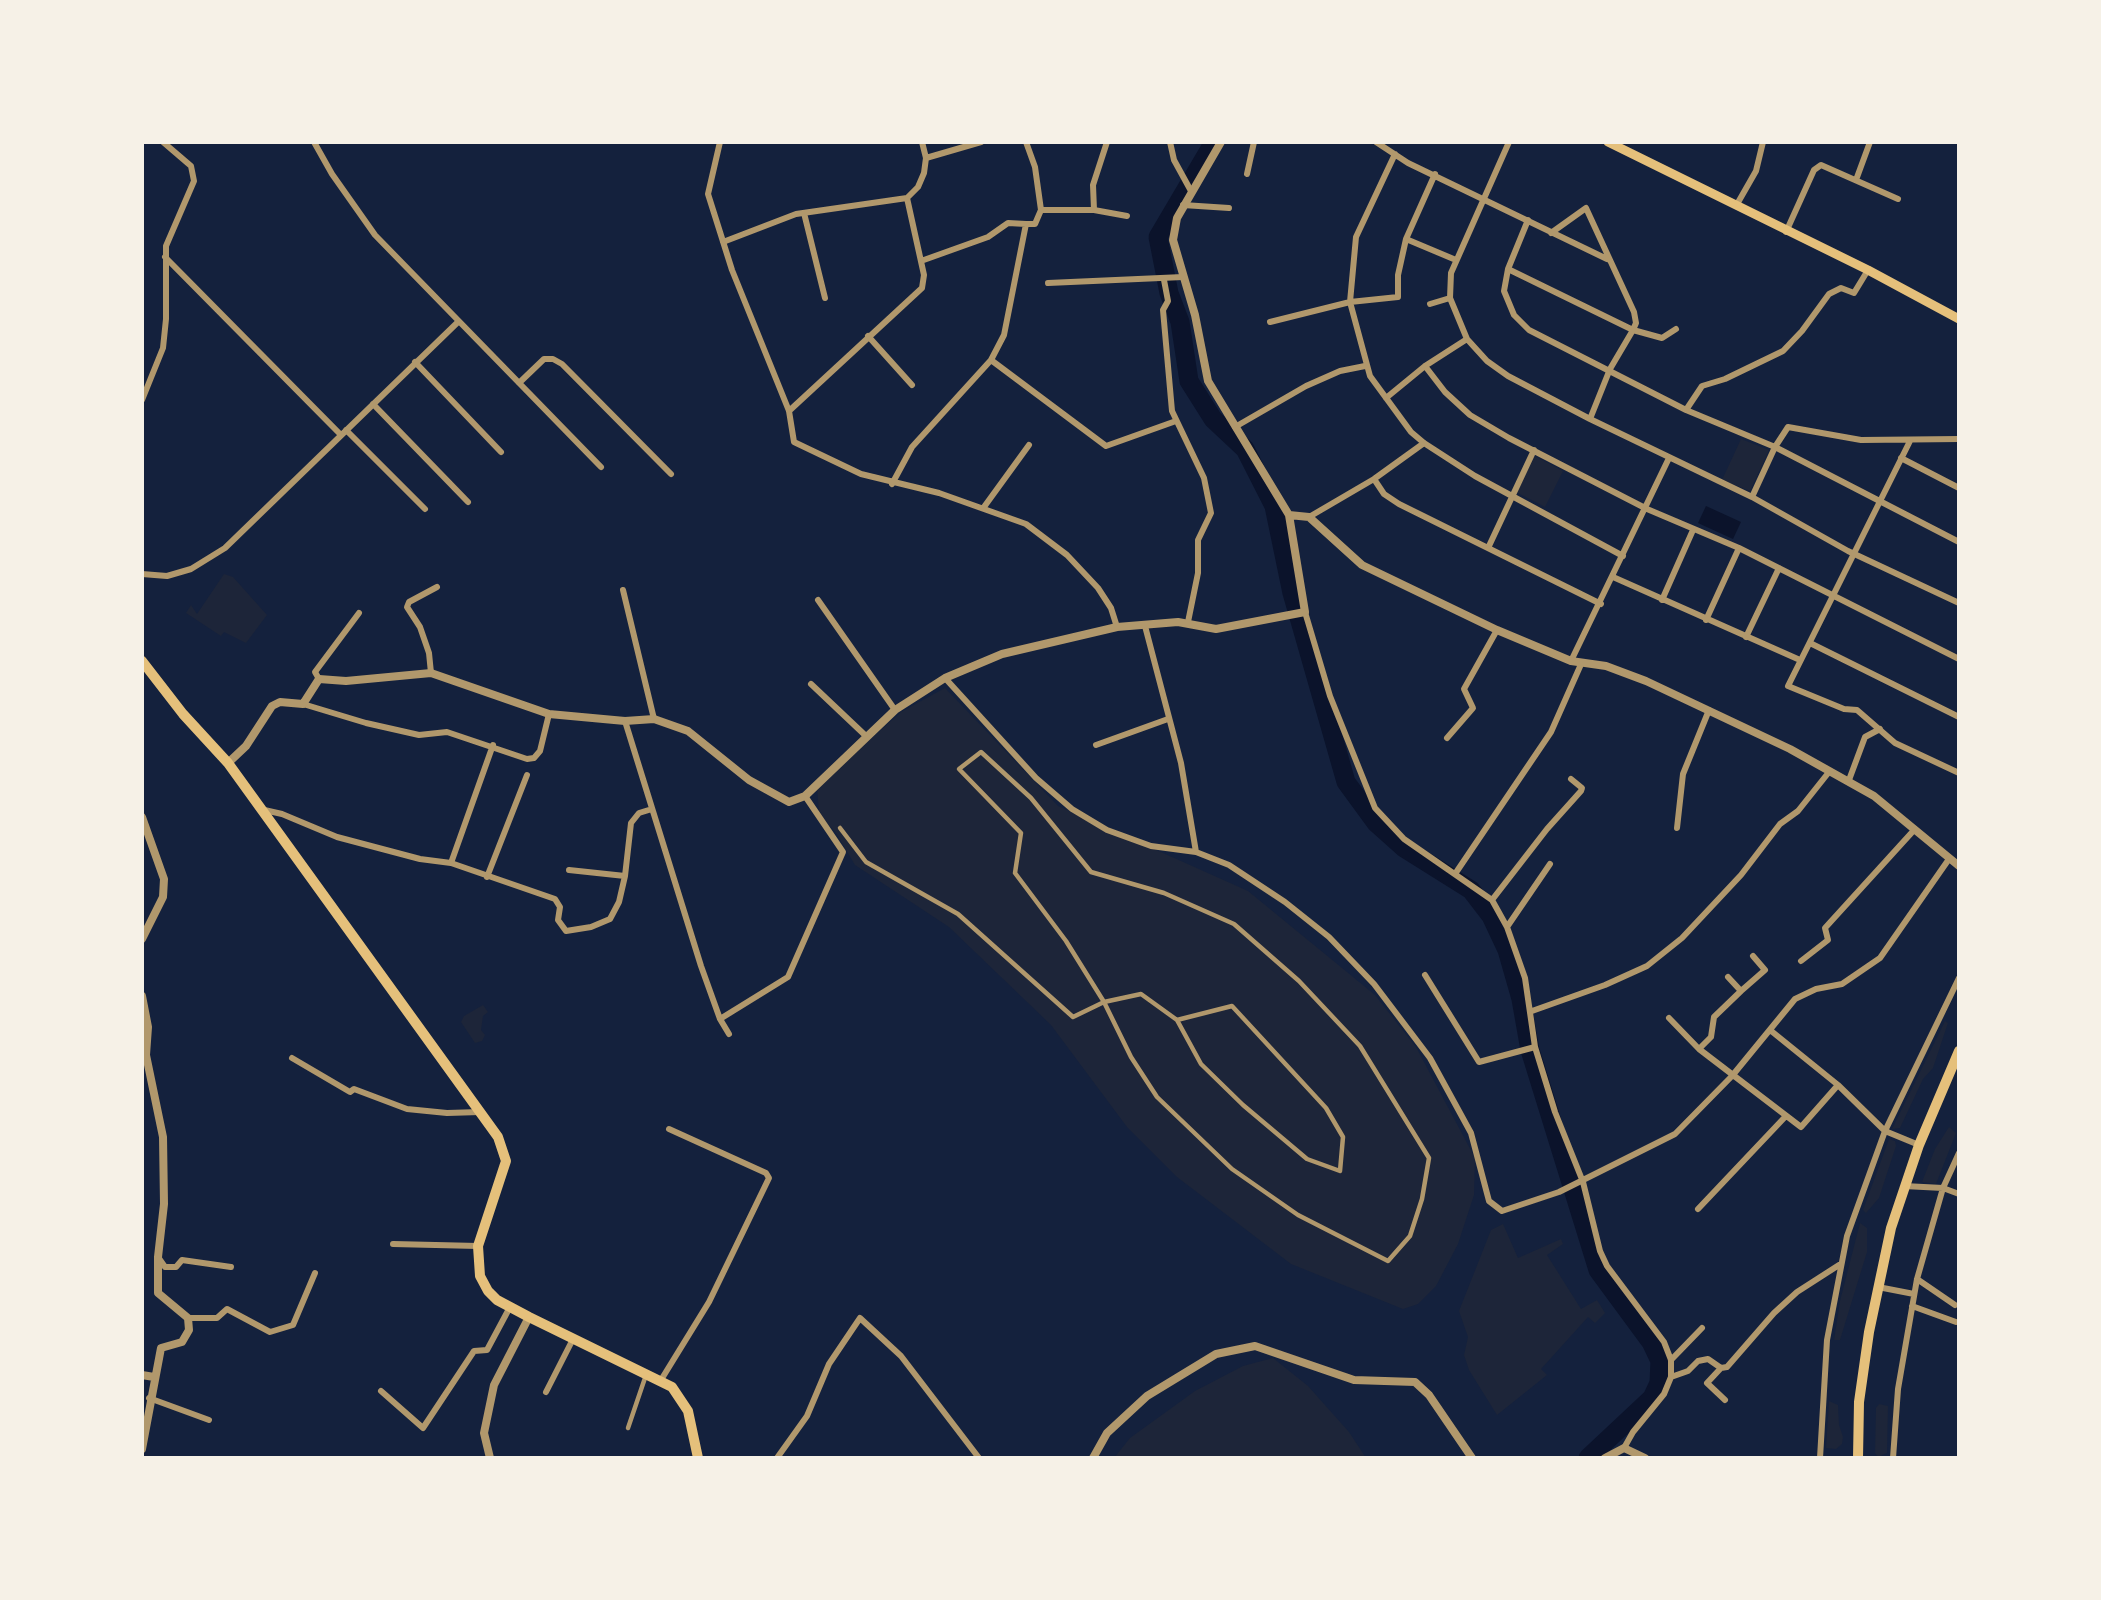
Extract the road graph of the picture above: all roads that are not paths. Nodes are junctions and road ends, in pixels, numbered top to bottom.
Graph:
1 (163, 142) edge
2 (314, 142) edge
3 (720, 142) edge
4 (922, 142) edge
5 (981, 142) edge
6 (1026, 142) edge
7 (1107, 142) edge
8 (1170, 142) edge
9 (1221, 142) edge
10 (1254, 142) edge
11 (1376, 142) edge
12 (1509, 142) edge
13 (1608, 142) edge
14 (1763, 142) edge
15 (1870, 142) edge
16 (1395, 155) junction
17 (926, 158) junction
18 (1247, 174) dead end
19 (1435, 174) junction
20 (1856, 180) junction
21 (1188, 188) junction
22 (906, 198) junction
23 (1483, 198) junction
24 (1898, 199) dead end
25 (1183, 205) junction
26 (1736, 206) junction
27 (1228, 208) dead end
28 (1041, 210) junction
29 (1094, 210) junction
30 (804, 213) junction
31 (1127, 216) dead end
32 (1528, 220) junction
33 (1026, 224) junction
34 (1786, 232) junction
35 (1551, 233) junction
36 (1406, 239) junction
37 (723, 242) junction
38 (165, 257) junction
39 (1607, 259) junction
40 (1456, 260) junction
41 (921, 261) junction
42 (1508, 270) junction
43 (1868, 270) junction
44 (1183, 277) junction
45 (1168, 279) junction
46 (1048, 283) dead end
47 (825, 298) dead end
48 (1450, 298) junction
49 (1350, 302) junction
50 (1430, 304) dead end
51 (1958, 317) edge
52 (458, 322) junction
53 (1270, 322) dead end
54 (1676, 329) dead end
55 (1633, 330) junction
56 (868, 336) junction
57 (1467, 340) junction
58 (990, 360) junction
59 (415, 362) junction
60 (1365, 366) junction
61 (1425, 366) junction
62 (1610, 369) junction
63 (519, 383) junction
64 (912, 385) dead end
65 (1386, 398) junction
66 (142, 400) edge
67 (373, 404) junction
68 (1686, 410) junction
69 (789, 411) junction
70 (1590, 419) junction
71 (1176, 421) junction
72 (1235, 427) junction
73 (344, 433) junction
74 (1959, 439) edge
75 (1910, 441) junction
76 (1424, 443) junction
77 (1029, 444) dead end
78 (1775, 447) junction
79 (1534, 450) junction
80 (501, 452) dead end
81 (1669, 458) junction
82 (1901, 458) junction
83 (601, 467) dead end
84 (671, 474) dead end
85 (1374, 479) junction
86 (892, 484) junction
87 (1959, 488) edge
88 (1513, 494) junction
89 (1752, 498) junction
90 (1879, 500) junction
91 (468, 502) dead end
92 (984, 507) junction
93 (425, 509) dead end
94 (1647, 509) junction
95 (1289, 515) junction
96 (1310, 517) junction
97 (1693, 530) junction
98 (1959, 542) edge
99 (1489, 546) junction
100 (1739, 548) junction
101 (1623, 555) junction
102 (1856, 555) junction
103 (1779, 568) junction
104 (142, 574) edge
105 (1613, 577) junction
106 (437, 587) dead end
107 (623, 590) dead end
108 (1835, 596) junction
109 (818, 600) dead end
110 (1662, 600) junction
111 (1959, 603) edge
112 (1601, 604) junction
113 (1305, 612) junction
114 (359, 613) dead end
115 (1706, 620) junction
116 (1188, 622) junction
117 (1144, 626) junction
118 (1118, 627) junction
119 (1497, 630) junction
120 (1746, 637) junction
121 (1810, 643) junction
122 (1959, 659) edge
123 (1571, 660) junction
124 (1800, 660) junction
125 (142, 661) edge
126 (1582, 662) junction
127 (431, 673) junction
128 (318, 678) junction
129 (945, 678) junction
130 (811, 684) dead end
131 (303, 704) junction
132 (895, 710) junction
133 (1709, 710) junction
134 (549, 714) junction
135 (1959, 717) edge
136 (654, 719) junction
137 (1168, 719) junction
138 (625, 721) junction
139 (1880, 729) junction
140 (867, 737) junction
141 (1447, 738) dead end
142 (493, 745) junction
143 (1096, 745) dead end
144 (228, 763) junction
145 (1829, 772) junction
146 (1959, 773) edge
147 (527, 775) dead end
148 (1571, 779) dead end
149 (1849, 780) junction
150 (805, 796) junction
151 (258, 808) junction
152 (652, 809) junction
153 (142, 817) edge
154 (840, 828) dead end
155 (1677, 828) dead end
156 (1915, 829) junction
157 (1196, 852) junction
158 (1949, 859) junction
159 (451, 863) junction
160 (1550, 864) dead end
161 (1959, 866) edge
162 (569, 870) dead end
163 (1455, 874) junction
164 (625, 876) junction
165 (487, 877) junction
166 (1492, 900) junction
167 (1507, 927) junction
168 (142, 939) edge
169 (1753, 956) dead end
170 (1801, 961) dead end
171 (1425, 975) dead end
172 (1728, 977) dead end
173 (1959, 978) edge
174 (1741, 991) junction
175 (142, 996) edge
176 (1104, 1002) junction
177 (1532, 1011) junction
178 (1669, 1018) dead end
179 (720, 1019) junction
180 (1177, 1020) junction
181 (1770, 1030) junction
182 (729, 1034) dead end
183 (1535, 1046) junction
184 (1699, 1049) junction
185 (1959, 1051) edge
186 (292, 1058) dead end
187 (1732, 1076) junction
188 (1838, 1085) junction
189 (482, 1112) junction
190 (1785, 1117) junction
191 (669, 1129) dead end
192 (1885, 1131) junction
193 (1919, 1145) junction
194 (1959, 1153) edge
195 (1583, 1182) junction
196 (1904, 1186) junction
197 (1943, 1188) junction
198 (1959, 1194) edge
199 (1698, 1209) dead end
200 (393, 1244) dead end
201 (478, 1246) junction
202 (158, 1257) junction
203 (1839, 1265) junction
204 (231, 1267) dead end
205 (315, 1273) dead end
206 (1917, 1279) junction
207 (1877, 1287) junction
208 (1914, 1294) junction
209 (1959, 1298) edge
210 (1912, 1306) junction
211 (510, 1307) junction
212 (529, 1317) junction
213 (188, 1318) junction
214 (1956, 1322) dead end
215 (1702, 1328) dead end
216 (573, 1339) junction
217 (1671, 1360) junction
218 (1721, 1368) junction
219 (646, 1374) junction
220 (142, 1375) edge
221 (153, 1377) junction
222 (1671, 1377) junction
223 (661, 1380) junction
224 (382, 1391) dead end
225 (546, 1392) dead end
226 (149, 1398) junction
227 (1725, 1400) dead end
228 (209, 1420) dead end
229 (628, 1428) dead end
230 (1624, 1448) junction
231 (142, 1449) edge
232 (490, 1458) edge
233 (698, 1458) edge
234 (777, 1458) edge
235 (979, 1458) edge
236 (1093, 1458) edge
237 (1472, 1458) edge
238 (1605, 1458) edge
239 (1645, 1458) edge
240 (1820, 1458) edge
241 (1858, 1458) edge
242 (1893, 1458) edge

1 - 38 street
2 - 52 street
3 - 37 street
4 - 17 street
5 - 17 street
6 - 28 street
7 - 29 street
8 - 21 street
9 - 21 street
10 - 18 street
11 - 16 street
12 - 23 street
13 - 26 main road
14 - 26 street
15 - 20 street
16 - 19 street
16 - 49 street
17 - 22 street
19 - 23 street
19 - 36 street
20 - 24 street
20 - 34 street
21 - 25 street
22 - 30 street
22 - 41 street
23 - 32 street
23 - 40 street
25 - 27 street
25 - 44 street
26 - 34 main road
28 - 29 street
28 - 33 street
29 - 31 street
30 - 37 street
30 - 47 street
32 - 35 street
32 - 42 street
33 - 41 street
33 - 58 street
34 - 43 main road
35 - 39 street
35 - 39 street
36 - 40 street
36 - 49 street
37 - 69 street
38 - 66 street
38 - 73 street
39 - 55 street
40 - 48 street
41 - 56 street
42 - 55 street
42 - 62 street
43 - 51 main road
43 - 68 street
44 - 45 street
44 - 72 street
45 - 46 street
45 - 71 street
48 - 50 street
48 - 57 street
49 - 53 street
49 - 60 street
52 - 59 street
52 - 63 street
54 - 55 street
55 - 62 street
56 - 64 street
56 - 69 street
57 - 61 street
57 - 70 street
58 - 71 street
58 - 86 street
59 - 67 street
59 - 80 street
60 - 65 street
60 - 72 street
61 - 65 street
61 - 79 street
62 - 68 street
62 - 70 street
63 - 83 street
63 - 84 street
65 - 76 street
67 - 73 street
67 - 91 street
68 - 78 street
69 - 86 street
70 - 81 street
71 - 116 street
72 - 95 street
73 - 93 street
73 - 104 street
74 - 75 street
75 - 78 street
75 - 82 street
76 - 85 street
76 - 88 street
77 - 92 street
78 - 89 street
78 - 90 street
79 - 88 street
79 - 94 street
81 - 89 street
81 - 94 street
82 - 87 street
82 - 90 street
85 - 96 street
85 - 99 street
86 - 92 street
88 - 99 street
88 - 101 street
89 - 102 street
90 - 98 street
90 - 102 street
92 - 118 street
94 - 97 street
94 - 101 street
95 - 96 street
95 - 113 street
96 - 119 street
97 - 100 street
97 - 110 street
99 - 112 street
100 - 103 street
100 - 115 street
101 - 105 street
102 - 108 street
102 - 111 street
103 - 108 street
103 - 120 street
105 - 110 street
105 - 112 street
106 - 127 street
107 - 136 street
108 - 121 street
108 - 122 street
109 - 132 street
110 - 115 street
112 - 123 street
113 - 116 street
113 - 163 street
114 - 128 street
115 - 120 street
116 - 117 street
117 - 118 street
117 - 137 street
118 - 129 street
119 - 123 street
119 - 141 street
120 - 124 street
121 - 124 street
121 - 135 street
123 - 126 street
124 - 139 street
125 - 144 main road
126 - 133 street
126 - 163 street
127 - 128 street
127 - 134 street
128 - 131 street
129 - 132 street
129 - 157 street
130 - 140 street
131 - 142 street
131 - 144 street
132 - 140 street
133 - 145 street
133 - 155 street
134 - 138 street
134 - 142 street
136 - 138 street
136 - 150 street
137 - 143 street
137 - 157 street
138 - 152 street
139 - 146 street
139 - 149 street
140 - 150 street
142 - 159 street
144 - 151 main road
145 - 149 street
145 - 177 street
147 - 165 street
148 - 166 street
149 - 156 street
150 - 179 street
151 - 159 street
151 - 189 main road
152 - 164 street
152 - 179 street
153 - 168 street
154 - 176 street
156 - 158 street
156 - 170 street
157 - 195 street
158 - 161 street
158 - 181 street
159 - 165 street
160 - 167 street
162 - 164 street
163 - 166 street
164 - 165 street
166 - 167 street
167 - 177 street
169 - 174 street
171 - 183 street
172 - 174 street
173 - 192 street
174 - 184 street
175 - 202 street
176 - 176 street
176 - 180 street
177 - 183 street
178 - 184 street
179 - 182 street
180 - 180 street
181 - 187 street
181 - 188 street
183 - 195 street
184 - 187 street
185 - 193 highway
186 - 189 street
187 - 190 street
187 - 195 street
188 - 190 street
188 - 192 street
189 - 201 main road
190 - 199 street
191 - 223 street
192 - 193 street
192 - 203 street
193 - 196 highway
194 - 197 street
195 - 217 street
196 - 197 street
196 - 207 highway
197 - 198 street
197 - 206 street
200 - 201 street
201 - 211 main road
202 - 204 street
202 - 213 street
203 - 218 street
203 - 240 street
205 - 213 street
206 - 208 street
206 - 209 street
207 - 208 street
207 - 241 highway
208 - 210 street
210 - 214 street
210 - 242 street
211 - 212 main road
211 - 224 street
212 - 216 main road
212 - 232 street
213 - 221 street
215 - 217 street
216 - 219 main road
216 - 225 street
217 - 222 street
218 - 222 street
218 - 227 street
219 - 223 main road
219 - 229 street
220 - 221 street
221 - 226 street
222 - 230 street
223 - 233 main road
226 - 228 street
226 - 231 street
230 - 238 street
230 - 239 street
234 - 235 street
236 - 237 street

